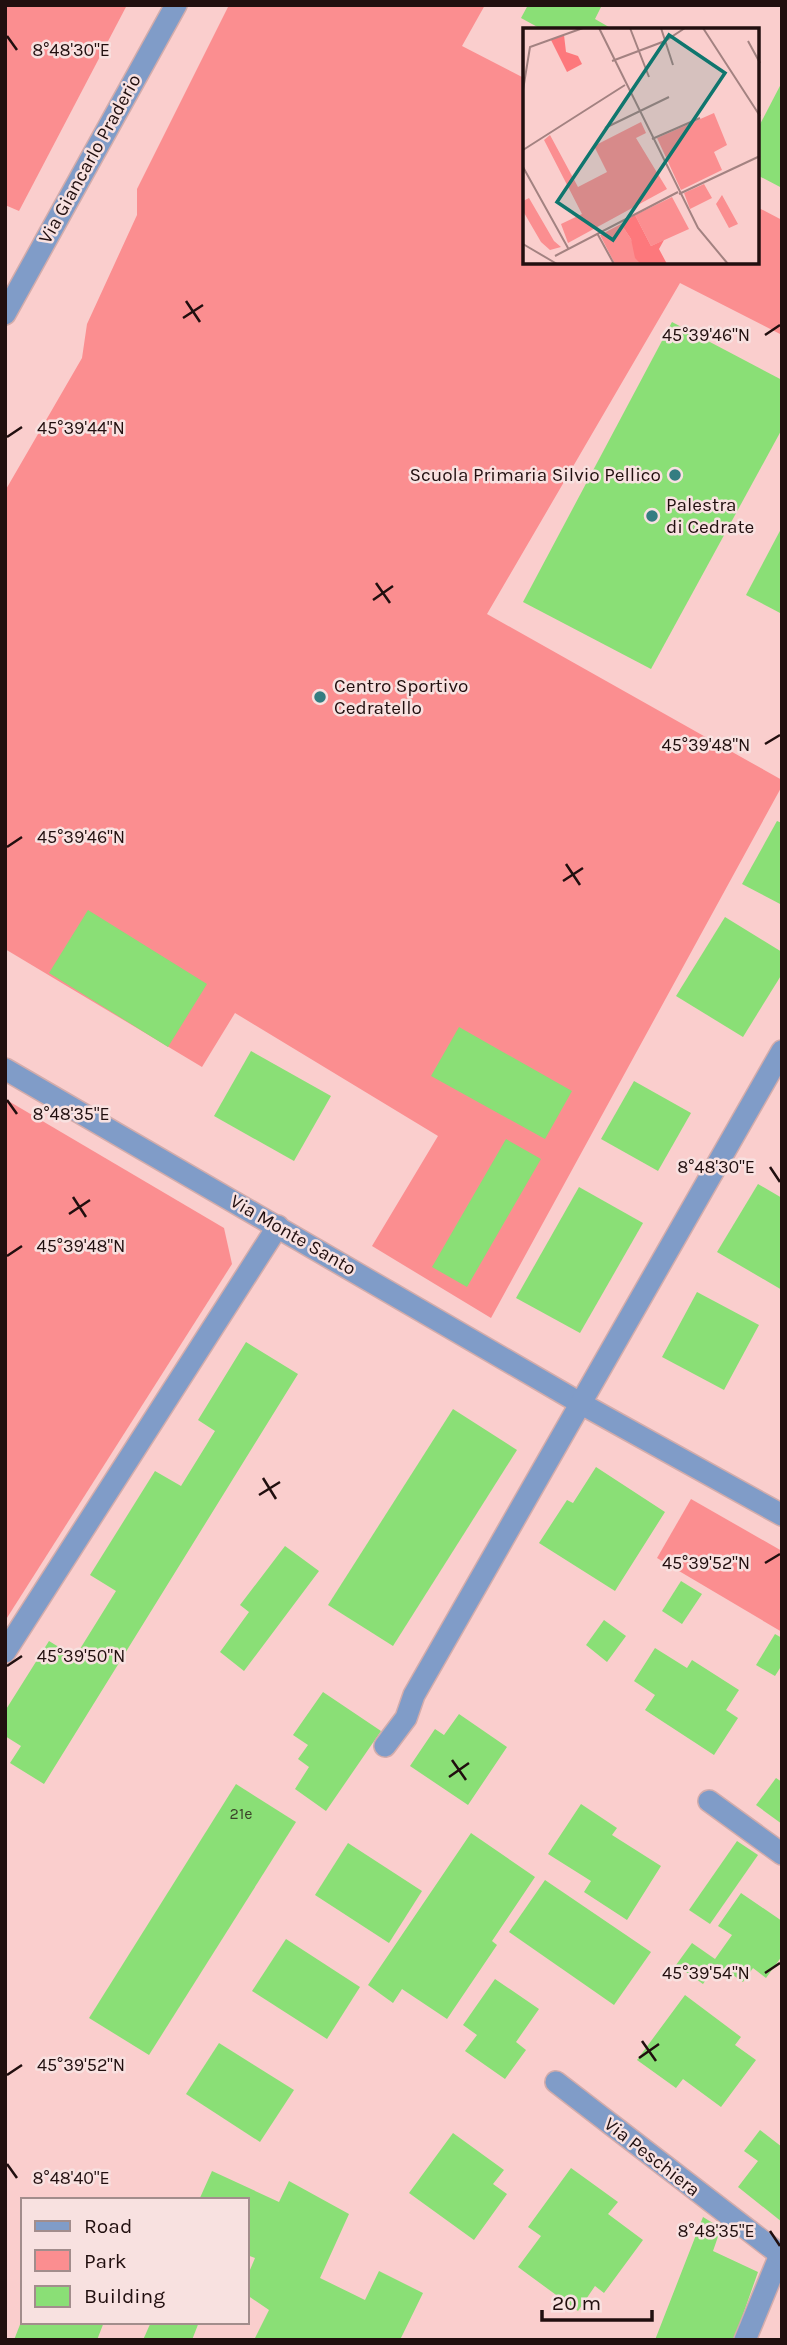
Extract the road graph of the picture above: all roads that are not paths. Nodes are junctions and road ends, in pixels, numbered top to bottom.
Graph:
1 (176, 5) edge
2 (5, 314) edge
3 (782, 1051) edge
4 (5, 1069) edge
5 (278, 1226) junction
6 (580, 1403) junction
7 (782, 1515) edge
8 (5, 1652) edge
9 (386, 1746) dead end
10 (709, 1801) dead end
11 (782, 1854) edge
12 (556, 2082) dead end
13 (781, 2255) edge
14 (745, 2340) edge

1 - 2 street, Via Giancarlo Praderio
3 - 6 street
4 - 5 street, Via Monte Santo
5 - 6 street, Via Monte Santo
5 - 8 street
6 - 7 street, Via Monte Santo
6 - 9 street
10 - 11 street
12 - 13 street, Via Peschiera
13 - 14 street

